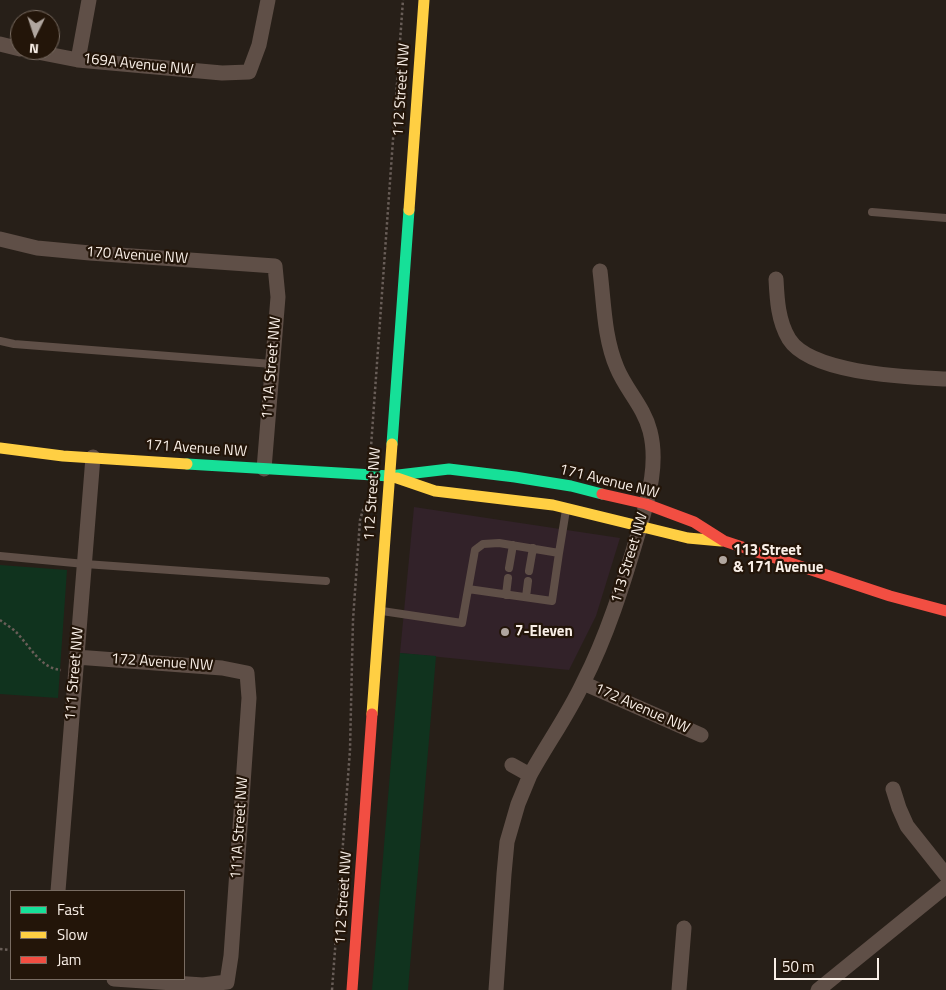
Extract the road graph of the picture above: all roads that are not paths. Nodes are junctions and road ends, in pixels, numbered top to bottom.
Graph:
1 (89, 0) edge
2 (268, 0) edge
3 (424, 0) edge
4 (60, 56) edge
5 (78, 60) junction
6 (872, 212) dead end
7 (946, 218) edge
8 (0, 239) edge
9 (276, 266) joint
10 (600, 271) dead end
11 (776, 279) dead end
12 (0, 341) edge
13 (272, 364) junction
14 (946, 379) edge
15 (0, 448) edge
16 (93, 457) junction
17 (264, 469) junction
18 (390, 476) junction
19 (646, 504) junction
20 (567, 508) junction
21 (640, 526) junction
22 (724, 541) junction
23 (513, 545) junction
24 (533, 548) junction
25 (560, 553) junction
26 (0, 556) edge
27 (85, 564) junction
28 (509, 568) dead end
29 (529, 571) dead end
30 (508, 578) dead end
31 (326, 581) dead end
32 (528, 581) dead end
33 (468, 589) junction
34 (506, 595) junction
35 (526, 597) junction
36 (380, 610) junction
37 (946, 611) edge
38 (76, 658) junction
39 (247, 673) joint
40 (583, 683) junction
41 (701, 735) dead end
42 (512, 765) dead end
43 (530, 775) junction
44 (893, 789) dead end
45 (946, 875) edge
46 (946, 886) edge
47 (58, 890) edge
48 (684, 928) dead end
49 (129, 980) edge
50 (352, 990) edge
51 (496, 990) edge
52 (680, 990) edge
53 (818, 990) edge

1 - 5 street
2 - 5 street, 169A Avenue NW
3 - 18 street, 112 Street NW
4 - 5 street, 169A Avenue NW
6 - 7 lane
8 - 9 street, 170 Avenue NW
9 - 13 street, 111A Street NW
10 - 19 street, 113 Street NW
11 - 14 street
12 - 13 lane
13 - 17 street, 111A Street NW
15 - 16 street, 171 Avenue NW
16 - 17 street, 171 Avenue NW
16 - 27 street, 111 Street NW
17 - 18 street, 171 Avenue NW
18 - 19 street, 171 Avenue NW
18 - 20 street, 171 Avenue NW
18 - 36 street, 112 Street NW
19 - 21 street, 113 Street NW
19 - 22 street, 171 Avenue NW
20 - 21 street, 171 Avenue NW
20 - 25 lane
21 - 22 street, 171 Avenue NW
21 - 40 street, 113 Street NW
22 - 37 street, 171 Avenue NW
23 - 24 lane
23 - 28 lane
23 - 33 lane
24 - 25 lane
24 - 29 lane
25 - 35 lane
26 - 27 lane
27 - 31 lane
27 - 38 street, 111 Street NW
30 - 34 lane
32 - 35 lane
33 - 34 lane
33 - 36 lane
34 - 35 lane
36 - 50 street, 112 Street NW
38 - 39 street, 172 Avenue NW
38 - 47 street, 111 Street NW
39 - 49 street, 111A Street NW
40 - 41 street, 172 Avenue NW
40 - 43 street, 113 Street NW
42 - 43 street
43 - 51 street, 113 Street NW
44 - 45 street
46 - 53 street
48 - 52 street

